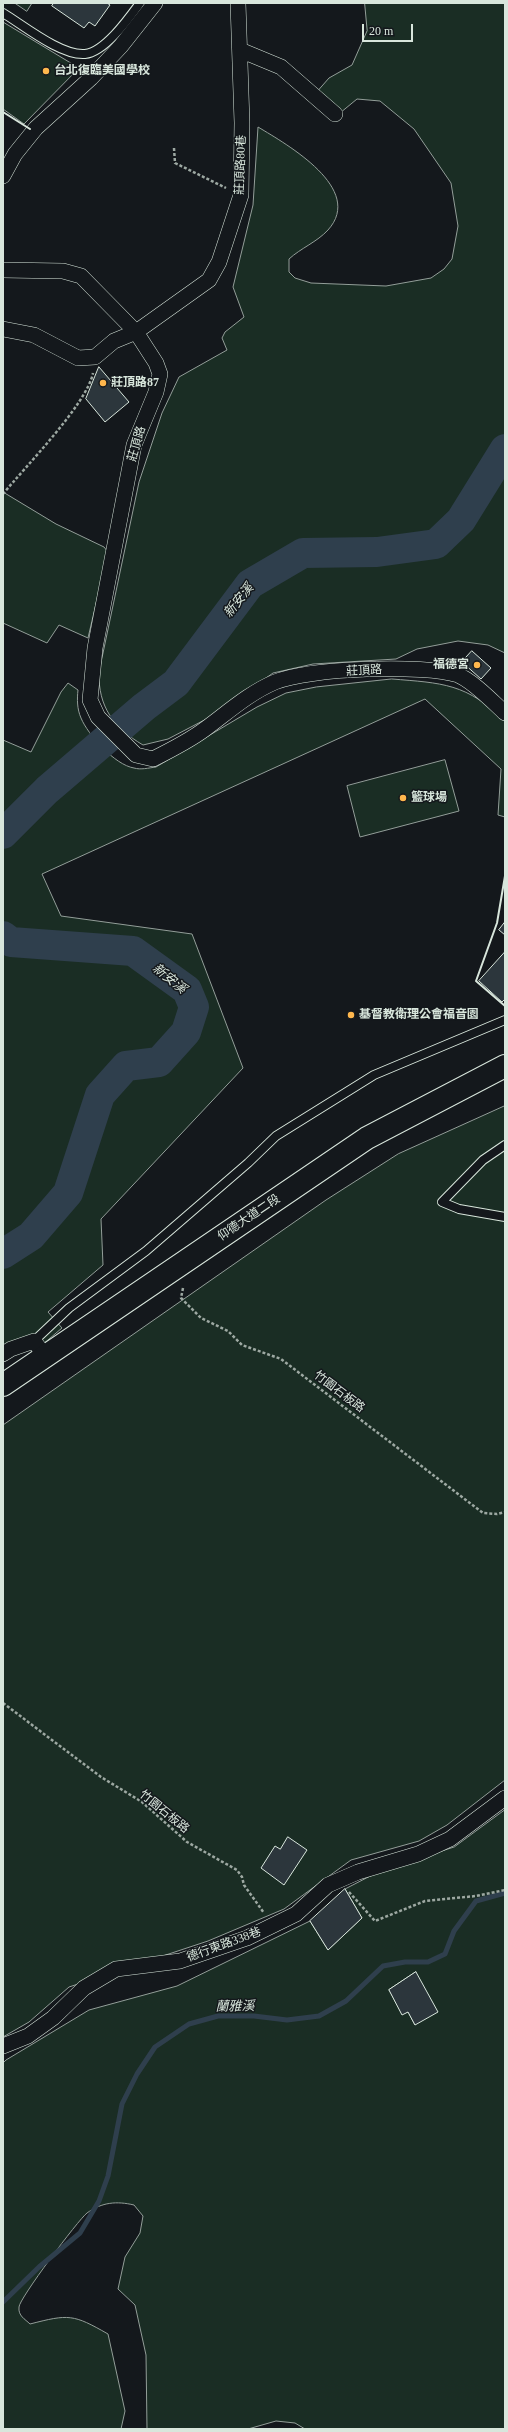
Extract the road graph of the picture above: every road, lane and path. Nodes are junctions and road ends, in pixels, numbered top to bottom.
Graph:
1 (140, 3) edge
2 (155, 3) edge
3 (238, 3) edge
4 (3, 13) edge
5 (240, 50) junction
6 (335, 114) dead end
7 (174, 148) dead end
8 (3, 176) edge
9 (241, 195) junction
10 (3, 270) edge
11 (3, 329) edge
12 (136, 332) junction
13 (95, 357) junction
14 (3, 494) edge
15 (505, 713) edge
16 (505, 1020) edge
17 (505, 1066) edge
18 (505, 1145) edge
19 (505, 1217) edge
20 (186, 1286) dead end
21 (39, 1349) junction
22 (3, 1354) edge
23 (3, 1386) edge
24 (505, 1512) edge
25 (3, 1703) edge
26 (505, 1798) edge
27 (326, 1886) junction
28 (505, 1890) edge
29 (264, 1918) dead end
30 (3, 2046) edge

1 - 4 lane
2 - 8 street
3 - 5 street, 莊頂路80巷
5 - 6 street
5 - 9 street, 莊頂路80巷
7 - 9 path
9 - 12 street, 莊頂路80巷
10 - 12 street, 莊頂路
11 - 13 street
12 - 13 street, 莊頂路80巷
12 - 15 street, 莊頂路
13 - 14 path
16 - 21 lane
17 - 21 main road, 仰德大道二段
18 - 19 lane
20 - 24 path, 竹園石板路
21 - 22 street
21 - 23 main road, 仰德大道二段
25 - 29 path, 竹園石板路
26 - 27 street, 德行東路338巷
27 - 28 path
27 - 30 street, 德行東路338巷

